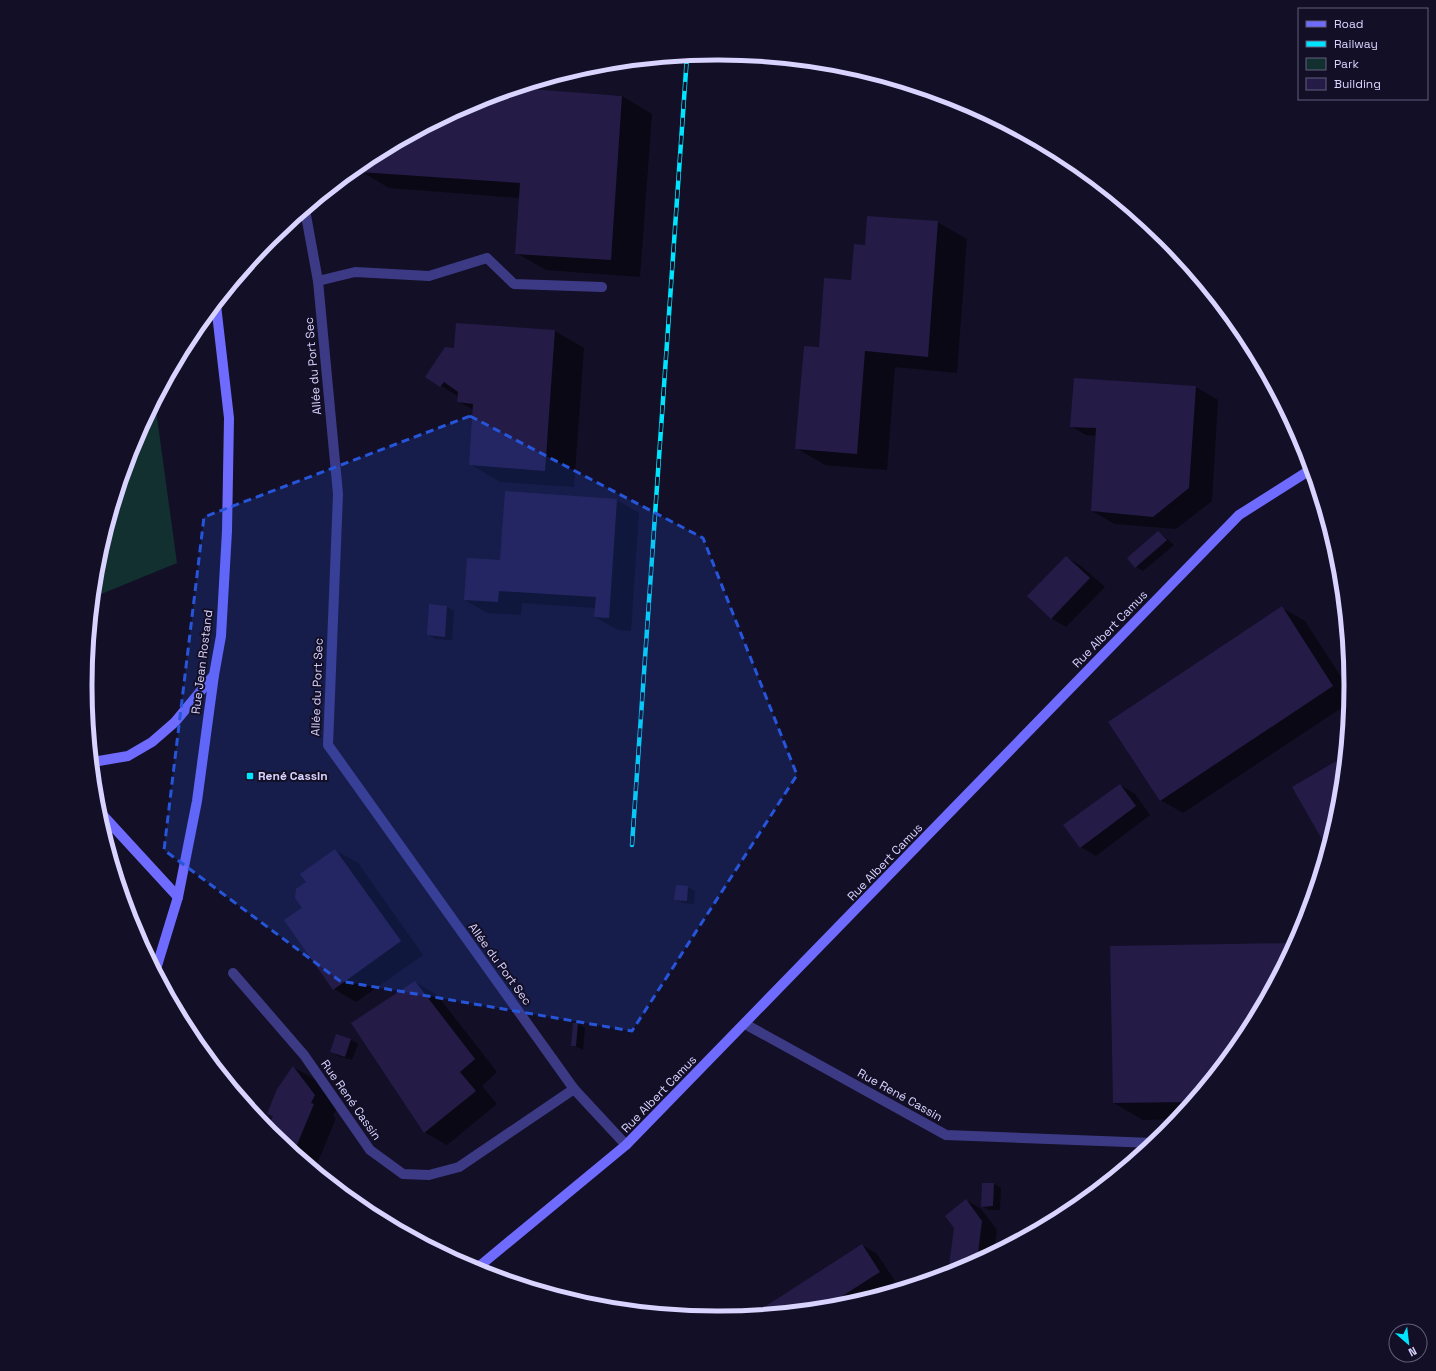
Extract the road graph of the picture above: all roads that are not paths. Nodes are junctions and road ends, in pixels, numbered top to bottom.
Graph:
1 (306, 215) edge
2 (318, 281) junction
3 (602, 287) dead end
4 (217, 312) edge
5 (1306, 473) edge
6 (214, 675) junction
7 (97, 761) edge
8 (108, 821) edge
9 (178, 897) junction
10 (158, 963) edge
11 (232, 973) dead end
12 (745, 1024) junction
13 (574, 1089) junction
14 (1144, 1143) edge
15 (626, 1145) junction
16 (482, 1264) edge

1 - 2 street, Allée du Port Sec
2 - 3 street
2 - 13 street, Allée du Port Sec
4 - 6 street, Rue Jean Rostand
5 - 12 street, Rue Albert Camus
6 - 7 street
6 - 9 street, Rue Jean Rostand
8 - 9 street
9 - 10 street, Rue Jean Rostand
11 - 13 street, Rue René Cassin
12 - 14 street, Rue René Cassin
12 - 15 street, Rue Albert Camus
13 - 15 street
15 - 16 street, Rue Albert Camus

